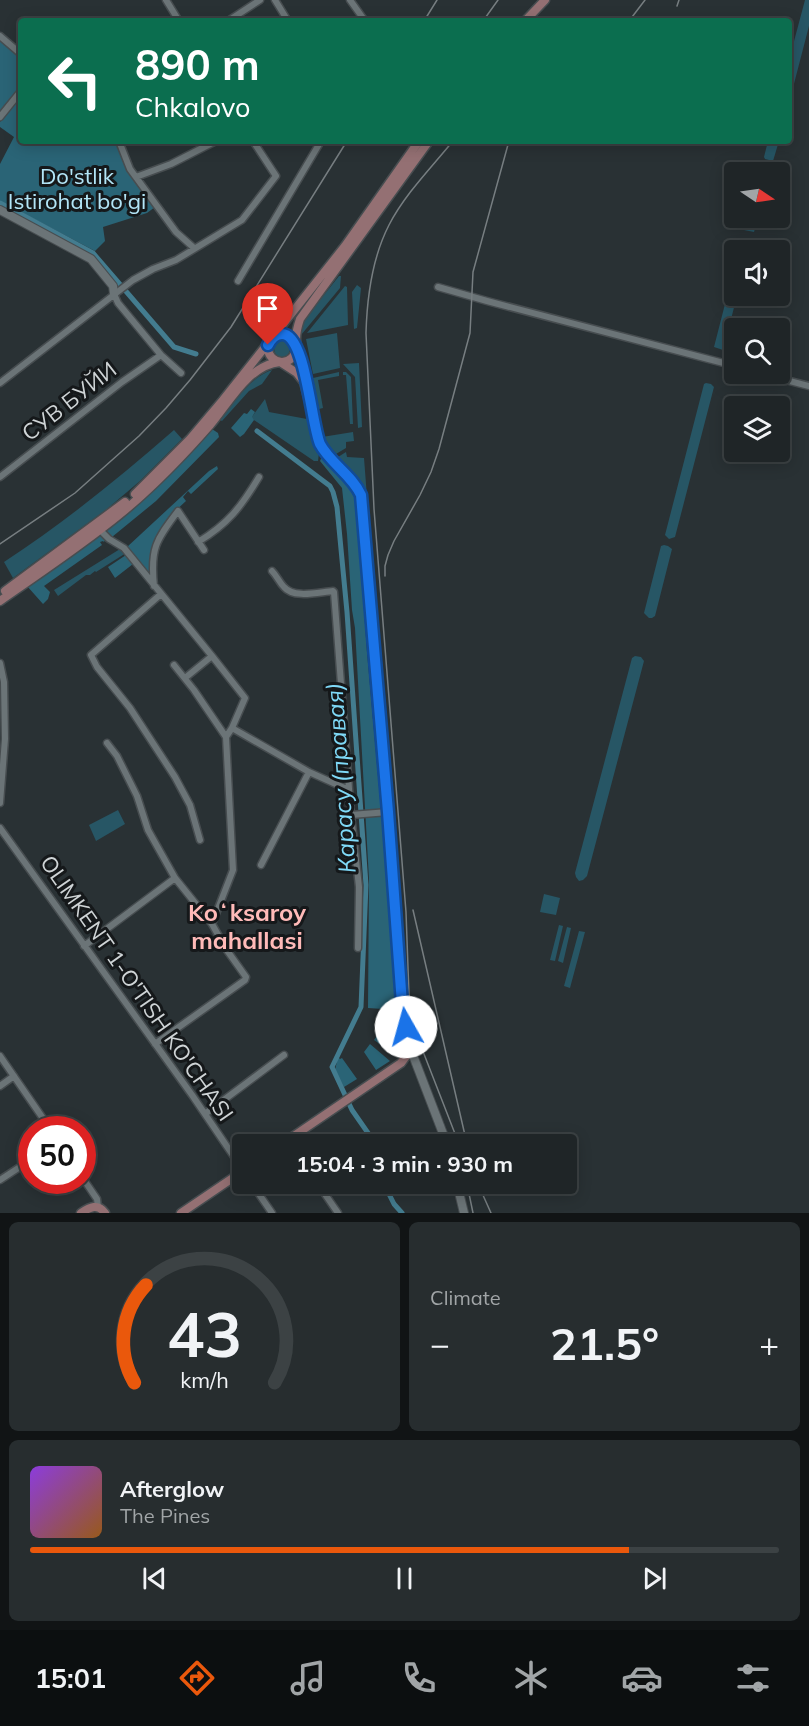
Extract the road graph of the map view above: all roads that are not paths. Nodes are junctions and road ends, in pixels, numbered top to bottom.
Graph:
1 (166, 0) edge
2 (260, 0) edge
3 (274, 0) edge
4 (350, 0) edge
5 (545, 0) edge
6 (553, 0) edge
7 (177, 18) edge
8 (233, 18) edge
9 (286, 18) edge
10 (363, 18) edge
11 (528, 18) edge
12 (535, 18) edge
13 (0, 36) edge
14 (18, 51) edge
15 (18, 95) edge
16 (0, 117) edge
17 (120, 144) edge
18 (210, 144) edge
19 (255, 144) edge
20 (319, 144) edge
21 (417, 144) edge
22 (427, 144) edge
23 (136, 177) junction
24 (0, 210) edge
25 (194, 248) junction
26 (238, 281) dead end
27 (438, 287) dead end
28 (120, 290) junction
29 (300, 319) junction
30 (271, 339) junction
31 (296, 346) junction
32 (161, 355) junction
33 (302, 360) junction
34 (280, 362) junction
35 (724, 363) edge
36 (181, 373) dead end
37 (790, 381) edge
38 (0, 383) edge
39 (809, 386) edge
40 (312, 414) junction
41 (0, 477) edge
42 (259, 477) dead end
43 (100, 530) junction
44 (198, 542) junction
45 (204, 550) dead end
46 (272, 571) dead end
47 (154, 587) junction
48 (0, 594) edge
49 (161, 594) junction
50 (0, 601) edge
51 (212, 656) junction
52 (0, 663) edge
53 (174, 665) dead end
54 (185, 678) junction
55 (232, 728) junction
56 (226, 737) junction
57 (107, 743) dead end
58 (309, 772) junction
59 (349, 790) junction
60 (0, 803) edge
61 (388, 812) junction
62 (359, 814) junction
63 (0, 828) edge
64 (200, 840) dead end
65 (261, 865) dead end
66 (175, 878) junction
67 (212, 924) junction
68 (84, 946) junction
69 (358, 948) dead end
70 (155, 1044) junction
71 (408, 1044) junction
72 (284, 1055) dead end
73 (0, 1056) edge
74 (401, 1064) junction
75 (416, 1066) junction
76 (14, 1076) junction
77 (0, 1086) edge
78 (205, 1114) junction
79 (41, 1116) edge
80 (300, 1134) edge
81 (443, 1134) edge
82 (232, 1154) edge
83 (18, 1168) edge
84 (232, 1178) edge
85 (0, 1179) edge
86 (94, 1194) edge
87 (259, 1194) edge
88 (325, 1194) edge
89 (459, 1194) edge
90 (98, 1207) junction
91 (81, 1213) edge
92 (105, 1213) edge
93 (181, 1213) edge
94 (272, 1213) edge
95 (338, 1213) edge
96 (464, 1213) edge

1 - 7 street
2 - 8 street
3 - 9 street
4 - 10 street
5 - 11 main road
6 - 12 main road
13 - 14 street
15 - 16 street
17 - 23 street
18 - 23 street
19 - 25 street
20 - 26 street
21 - 30 main road
22 - 29 main road
23 - 25 street
24 - 28 street
25 - 28 street
27 - 35 street
28 - 32 street
28 - 38 street
29 - 31 main road
29 - 33 main road
30 - 31 main road
30 - 34 main road
30 - 48 main road
31 - 33 main road
31 - 34 main road
32 - 36 street
32 - 41 street, СУВ БУЙИ
33 - 40 main road
34 - 40 main road
34 - 43 main road
37 - 39 street
40 - 61 main road
42 - 44 street
43 - 47 street
43 - 50 main road
44 - 45 street
44 - 47 street
46 - 59 street
47 - 49 street
49 - 51 street
49 - 64 street
51 - 54 street
51 - 55 street
52 - 60 street
53 - 54 street
54 - 56 street
55 - 56 street
55 - 58 street
56 - 67 street
57 - 66 street
58 - 59 street
58 - 65 street
59 - 62 street
61 - 62 street
61 - 71 main road
62 - 69 street
63 - 68 street, OLIMKENT 1-O'TISH KO'CHASI
66 - 67 street
66 - 68 street
67 - 70 street
68 - 70 street, OLIMKENT 1-O'TISH KO'CHASI
70 - 78 street, OLIMKENT 1-O'TISH KO'CHASI
71 - 74 main road
71 - 75 street
72 - 78 street
73 - 76 street
74 - 75 street
74 - 80 main road
75 - 81 street
76 - 77 street
76 - 79 street
78 - 82 street, OLIMKENT 1-O'TISH KO'CHASI
83 - 85 street
84 - 93 main road
86 - 90 street
87 - 94 street
88 - 95 street
89 - 96 street
90 - 91 main road
90 - 92 main road

